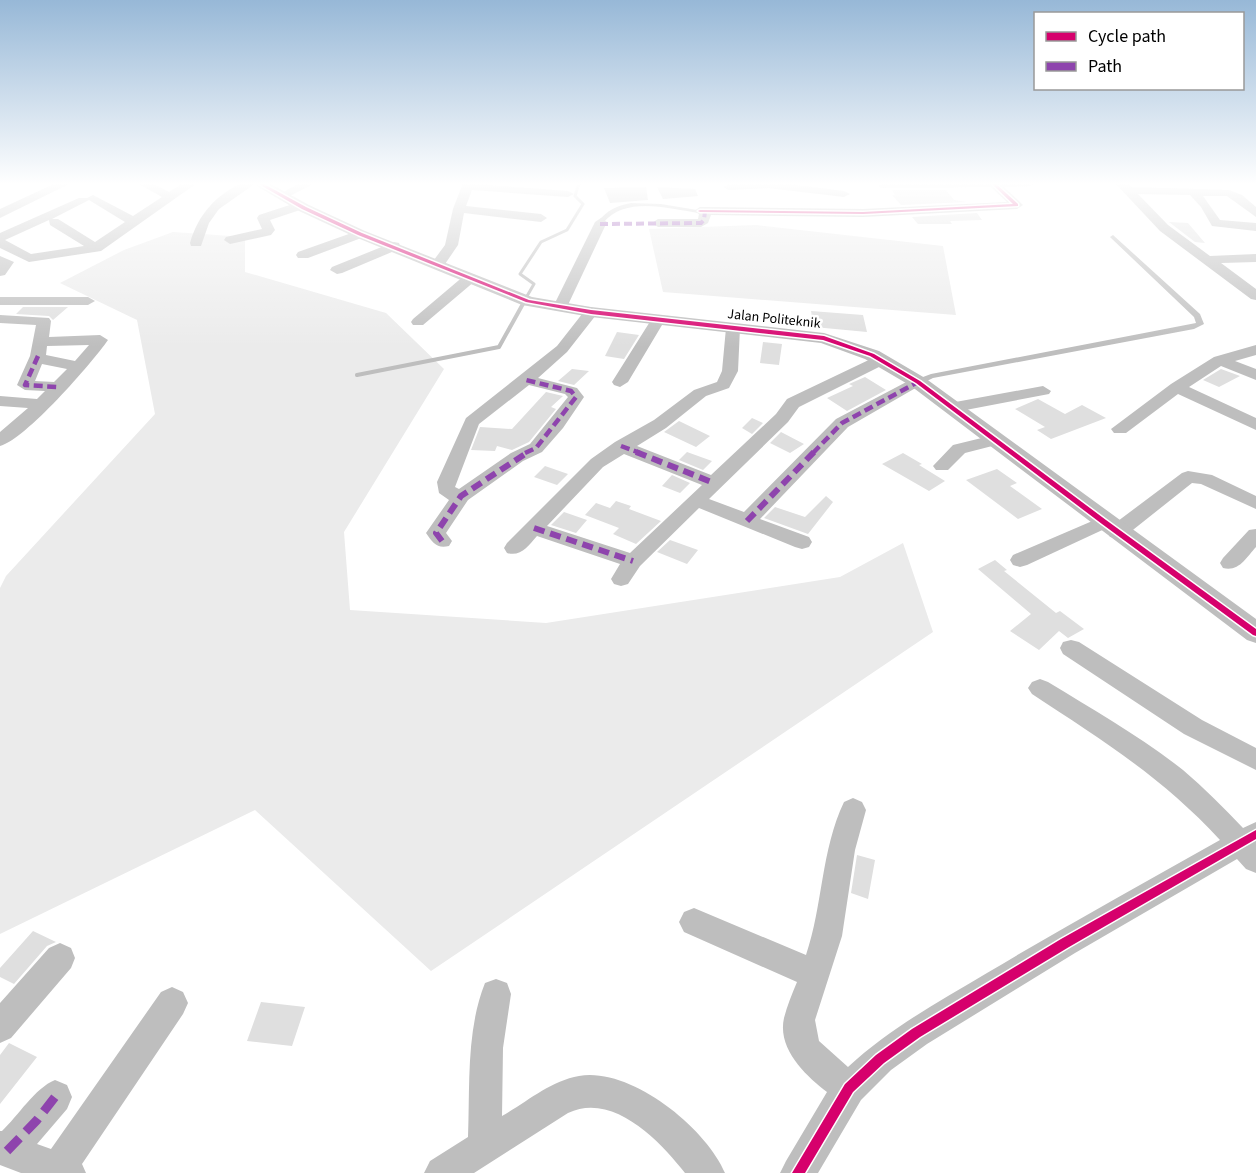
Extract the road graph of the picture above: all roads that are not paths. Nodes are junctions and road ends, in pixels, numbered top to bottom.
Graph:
1 (79, 238) edge
2 (111, 238) edge
3 (197, 238) edge
4 (239, 238) edge
5 (350, 238) edge
6 (371, 238) edge
7 (455, 238) edge
8 (593, 238) edge
9 (1114, 238) edge
10 (1178, 238) edge
11 (230, 240) dead end
12 (0, 243) edge
13 (196, 243) dead end
14 (1237, 244) dead end
15 (394, 246) junction
16 (96, 248) junction
17 (303, 255) dead end
18 (1256, 256) edge
19 (0, 260) edge
20 (1210, 260) junction
21 (438, 264) junction
22 (338, 270) dead end
23 (0, 272) edge
24 (470, 278) junction
25 (1256, 297) edge
26 (20, 300) junction
27 (0, 301) edge
28 (88, 301) dead end
29 (560, 308) junction
30 (591, 312) junction
31 (0, 318) edge
32 (658, 320) junction
33 (418, 322) dead end
34 (733, 328) junction
35 (39, 349) junction
36 (1256, 350) edge
37 (881, 360) junction
38 (1220, 360) junction
39 (78, 366) junction
40 (1256, 375) edge
41 (526, 380) junction
42 (620, 382) dead end
43 (918, 382) junction
44 (57, 387) junction
45 (1177, 387) junction
46 (1044, 391) dead end
47 (0, 401) edge
48 (41, 404) junction
49 (950, 408) junction
50 (1256, 425) edge
51 (1120, 429) dead end
52 (994, 440) junction
53 (0, 441) edge
54 (621, 446) junction
55 (942, 466) dead end
56 (714, 483) junction
57 (459, 498) junction
58 (695, 500) junction
59 (1256, 503) edge
60 (747, 520) junction
61 (1111, 527) junction
62 (534, 528) junction
63 (1256, 535) edge
64 (442, 541) dead end
65 (802, 542) dead end
66 (514, 548) dead end
67 (1020, 560) dead end
68 (633, 561) junction
69 (1230, 563) dead end
70 (621, 579) dead end
71 (1256, 633) edge
72 (1071, 648) dead end
73 (1040, 688) dead end
74 (1256, 760) edge
75 (853, 810) dead end
76 (1250, 845) edge
77 (694, 922) dead end
78 (60, 958) dead end
79 (814, 974) junction
80 (496, 994) dead end
81 (172, 1003) dead end
82 (0, 1027) edge
83 (849, 1088) junction
84 (55, 1097) dead end
85 (485, 1147) junction
86 (4, 1150) edge
87 (63, 1171) edge
88 (442, 1173) edge
89 (707, 1173) edge
90 (798, 1173) edge

1 - 16 street
2 - 16 street
3 - 13 street
4 - 11 street
5 - 17 street
6 - 15 street, Jalan Politeknik
7 - 21 street
8 - 29 street
9 - 43 lane
10 - 20 street
12 - 16 street
14 - 18 street
15 - 21 street, Jalan Politeknik
15 - 22 street
18 - 20 street
19 - 23 street
20 - 25 street
21 - 24 street, Jalan Politeknik
24 - 29 street, Jalan Politeknik
24 - 33 street
26 - 27 street
26 - 28 street
26 - 31 street
29 - 30 street, Jalan Politeknik
30 - 32 street, Jalan Politeknik
30 - 41 street
31 - 35 street
32 - 34 street, Jalan Politeknik
32 - 42 street
34 - 37 street, Jalan Politeknik
34 - 54 street
35 - 39 street
35 - 39 street
35 - 44 street
36 - 38 street
37 - 43 street, Jalan Politeknik
37 - 56 street
38 - 40 street
38 - 45 street
39 - 44 street
41 - 57 street
41 - 57 street
43 - 49 street, Jalan Politeknik
43 - 60 street
44 - 48 street
45 - 50 street
45 - 51 street
46 - 49 street
47 - 48 street
48 - 53 street
49 - 52 street, Jalan Politeknik
52 - 55 street
52 - 61 street, Jalan Politeknik
54 - 56 street
54 - 62 street
56 - 58 street
57 - 64 street
58 - 60 street
58 - 68 street
59 - 61 street
60 - 65 street
61 - 67 street
61 - 71 street, Jalan Politeknik
62 - 66 street
62 - 68 street
63 - 69 street
68 - 70 street
72 - 74 street
73 - 76 street
75 - 79 street
76 - 83 street
77 - 79 street
78 - 82 street
79 - 83 street
80 - 85 street
81 - 87 street
83 - 90 street
84 - 86 street
85 - 88 street
85 - 89 street
86 - 87 street

